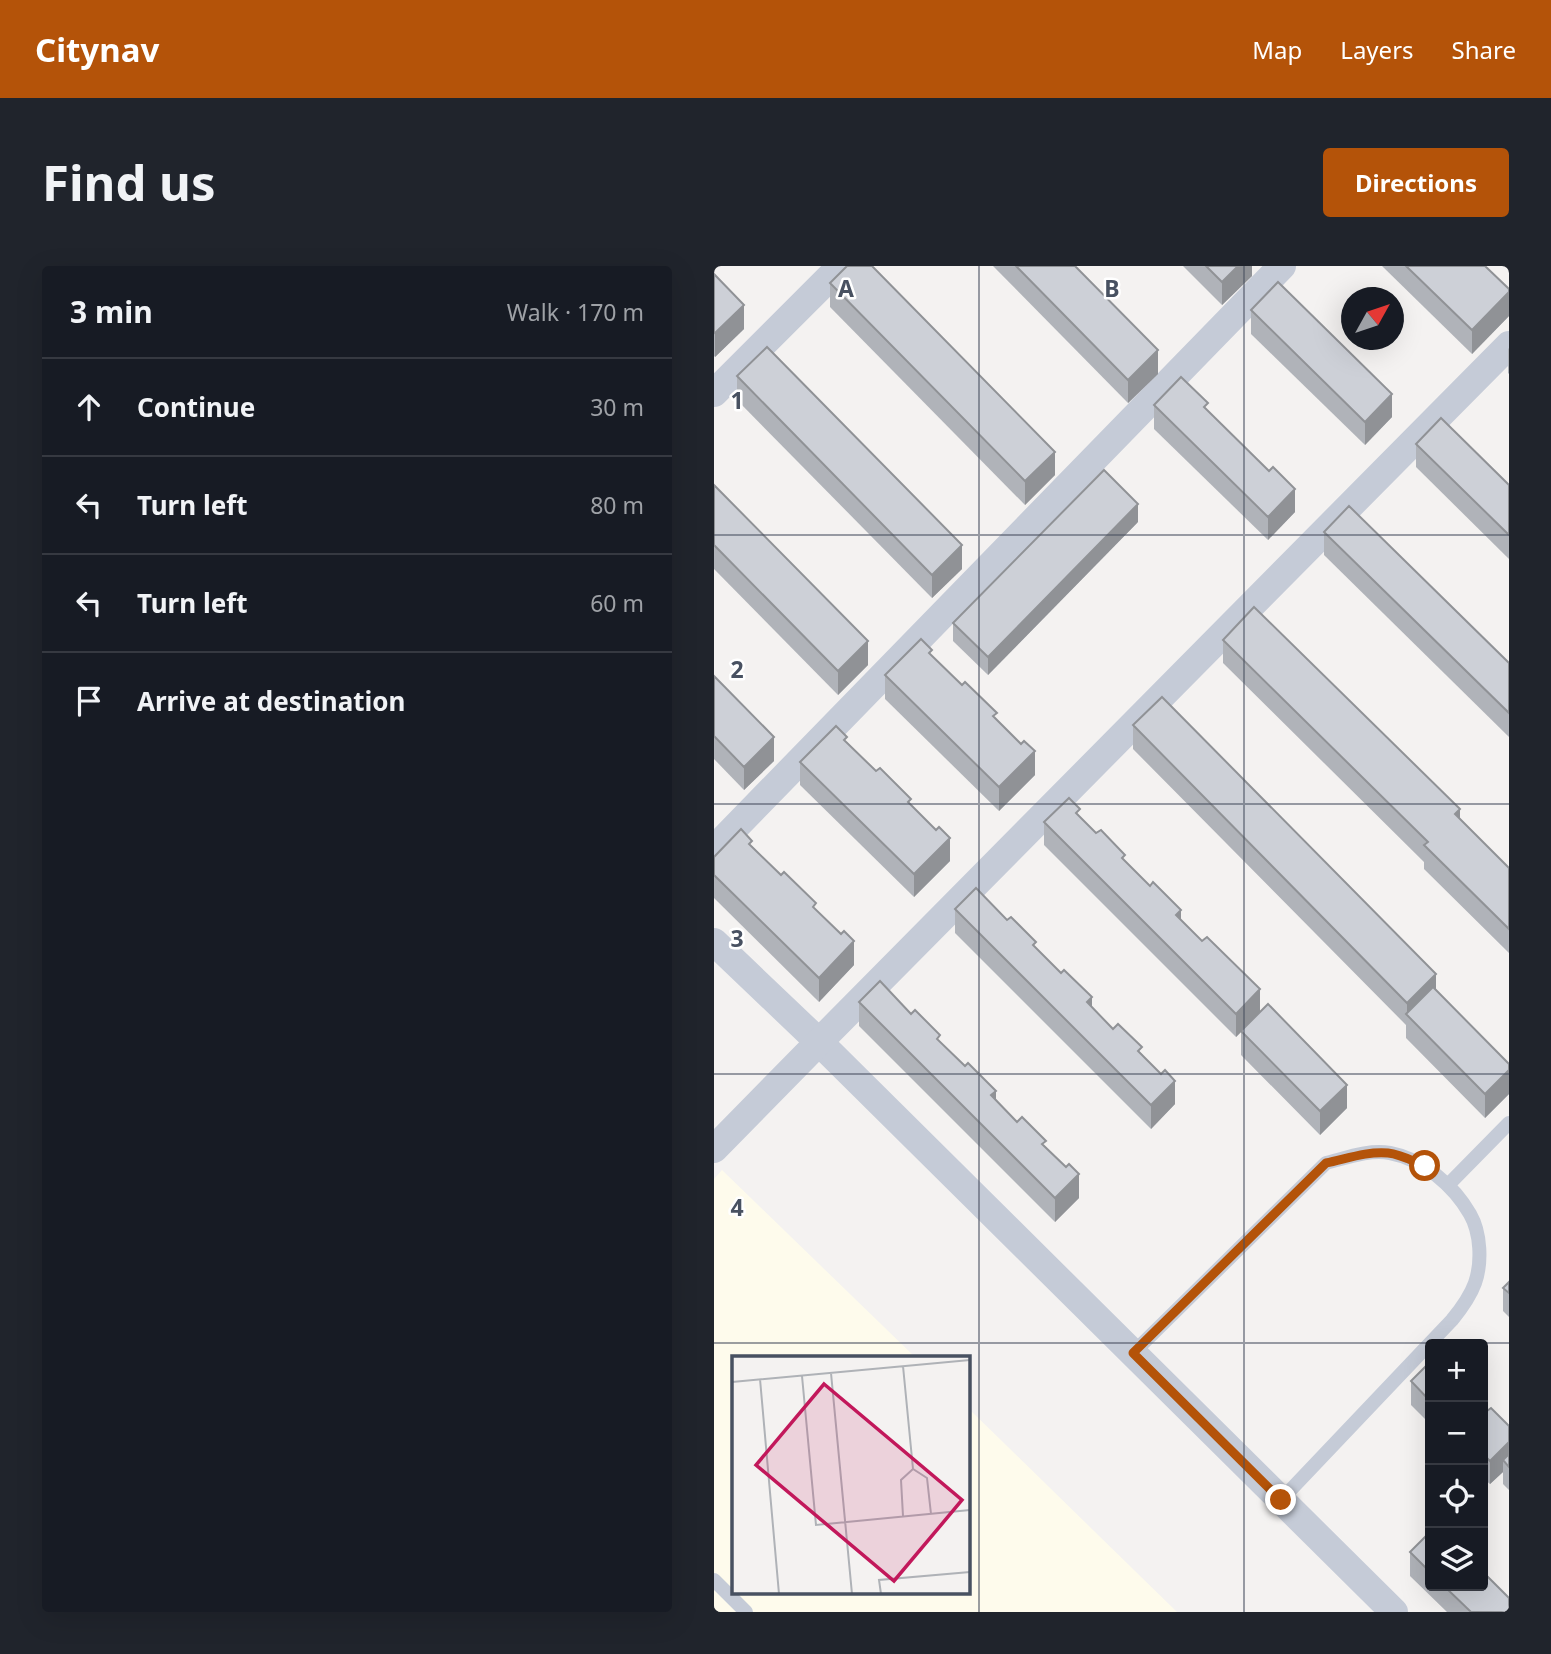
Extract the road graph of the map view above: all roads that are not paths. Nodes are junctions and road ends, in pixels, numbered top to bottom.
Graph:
1 (841, 266) edge
2 (1282, 266) edge
3 (1509, 345) edge
4 (714, 393) edge
5 (714, 849) edge
6 (714, 942) edge
7 (819, 1042) junction
8 (1509, 1123) edge
9 (714, 1149) edge
10 (1448, 1185) junction
11 (1133, 1353) junction
12 (1281, 1500) junction
13 (714, 1580) edge
14 (746, 1612) edge
15 (1394, 1612) edge

1 - 4 street
2 - 5 street
3 - 7 street
6 - 7 street
7 - 9 street
7 - 11 street
8 - 10 lane
10 - 11 lane
10 - 12 lane
11 - 12 street
12 - 15 street
13 - 14 lane

